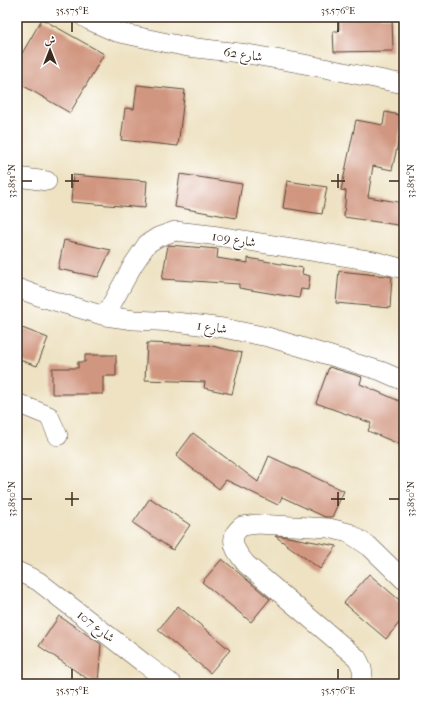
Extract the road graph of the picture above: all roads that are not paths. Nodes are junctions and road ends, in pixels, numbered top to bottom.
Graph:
1 (84, 17) edge
2 (404, 84) edge
3 (17, 177) edge
4 (48, 182) dead end
5 (404, 269) edge
6 (17, 288) edge
7 (105, 316) junction
8 (404, 381) edge
9 (17, 403) edge
10 (58, 436) dead end
11 (17, 571) edge
12 (404, 580) edge
13 (172, 684) edge
14 (361, 684) edge

1 - 2 street, شارع 62
3 - 4 street
5 - 7 street, شارع 109
6 - 7 street, شارع 1
7 - 8 street, شارع 1
9 - 10 street
11 - 13 street, شارع 107
12 - 14 street

